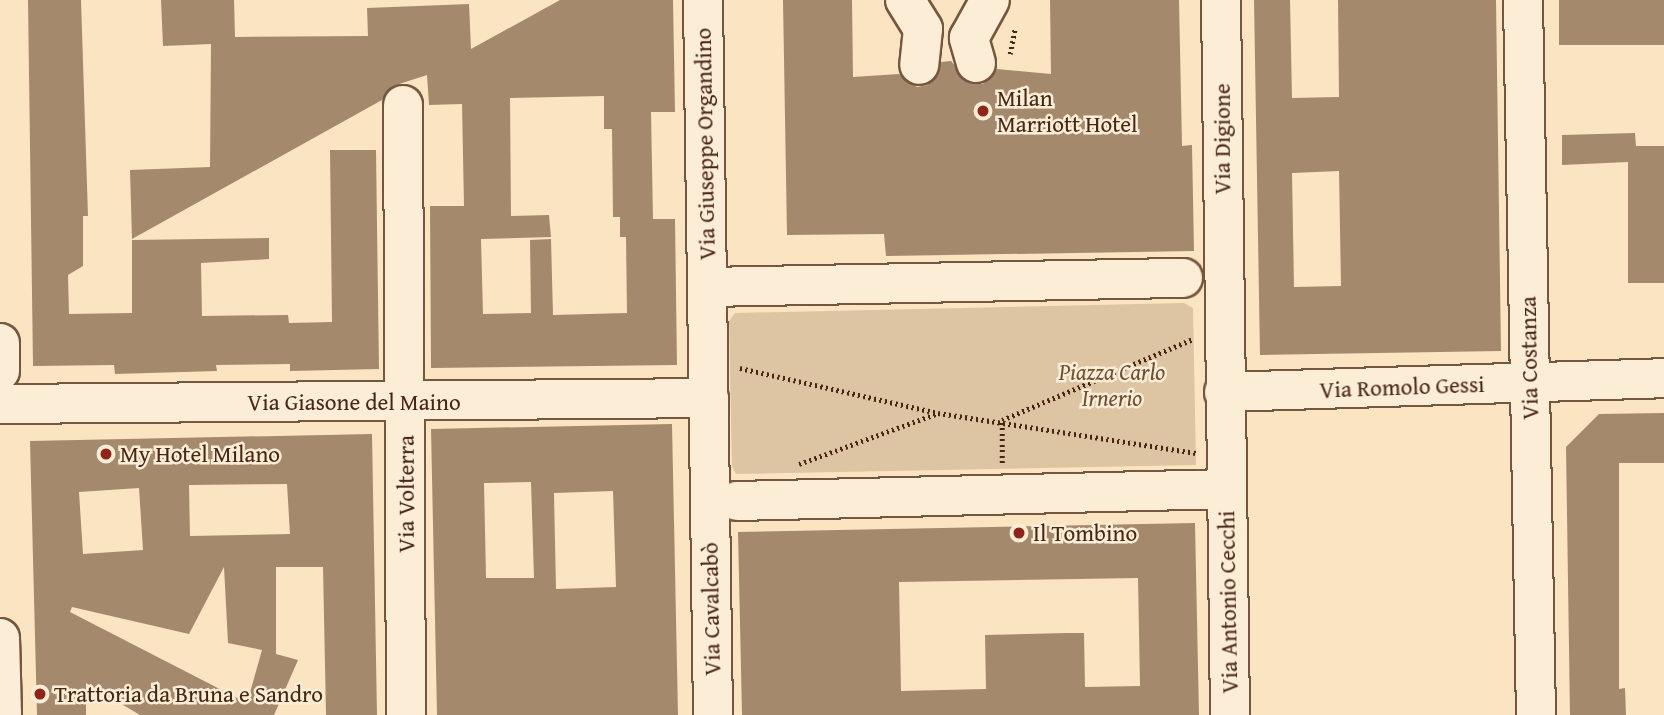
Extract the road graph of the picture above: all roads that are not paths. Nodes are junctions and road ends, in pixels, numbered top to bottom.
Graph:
1 (703, 0) edge
2 (905, 0) edge
3 (1221, 0) edge
4 (1523, 0) edge
5 (1002, 12) edge
6 (992, 62) road end
7 (919, 65) dead end
8 (403, 105) dead end
9 (1183, 278) dead end
10 (707, 287) junction
11 (0, 343) edge
12 (0, 371) edge
13 (1664, 378) edge
14 (1528, 382) junction
15 (1224, 392) junction
16 (709, 398) junction
17 (405, 402) junction
18 (0, 404) edge
19 (1226, 489) junction
20 (724, 502) junction
21 (0, 638) edge
22 (2, 715) edge
23 (406, 715) edge
24 (713, 715) edge
25 (1230, 715) edge
26 (1536, 715) edge

1 - 10 street, Via Giuseppe Organdino
2 - 7 street
3 - 15 street, Via Digione
4 - 14 street, Via Costanza
5 - 6 street
8 - 17 street, Via Volterra
9 - 10 street
10 - 16 street
11 - 12 street
13 - 14 street, Via Romolo Gessi
14 - 15 street, Via Romolo Gessi
14 - 26 street, Via Costanza
15 - 19 street
16 - 17 street, Via Giasone del Maino
16 - 20 street
17 - 18 street, Via Giasone del Maino
17 - 23 street, Via Volterra
19 - 20 street
19 - 25 street, Via Antonio Cecchi
20 - 24 street, Via Cavalcabò
21 - 22 street

